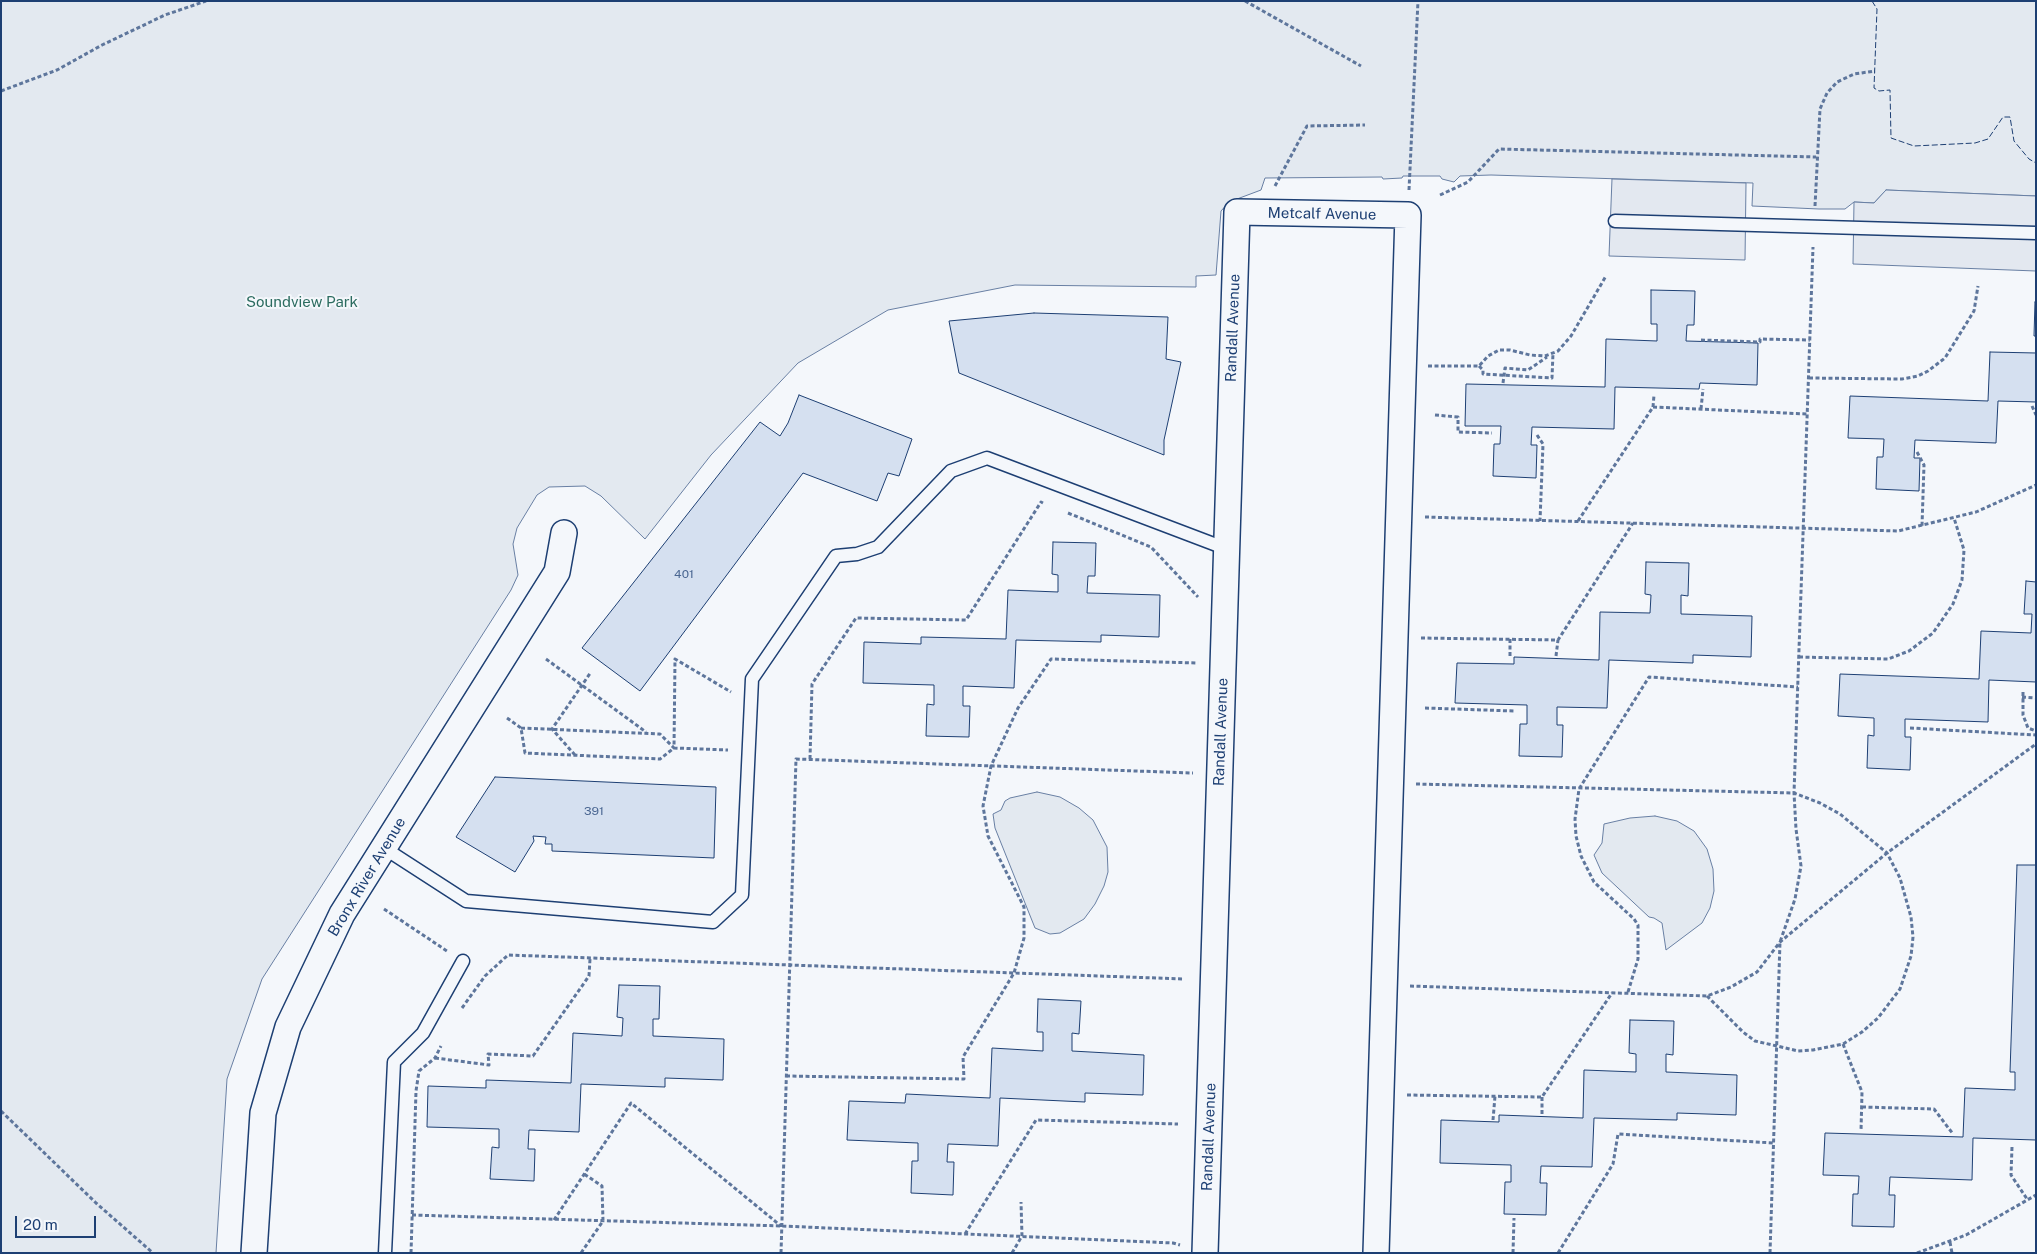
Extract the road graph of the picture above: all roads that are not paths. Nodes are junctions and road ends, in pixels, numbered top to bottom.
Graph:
1 (1237, 212) joint
2 (1615, 221) dead end
3 (2036, 232) edge
4 (564, 533) dead end
5 (1227, 549) junction
6 (384, 848) junction
7 (463, 962) road end
8 (254, 1253) edge
9 (385, 1253) edge
10 (1205, 1253) edge
11 (1376, 1253) edge

1 - 5 street, Randall Avenue
1 - 11 street, Metcalf Avenue
2 - 3 lane
4 - 6 street, Bronx River Avenue
5 - 6 lane
5 - 10 street, Randall Avenue
6 - 8 street, Bronx River Avenue
7 - 9 lane

